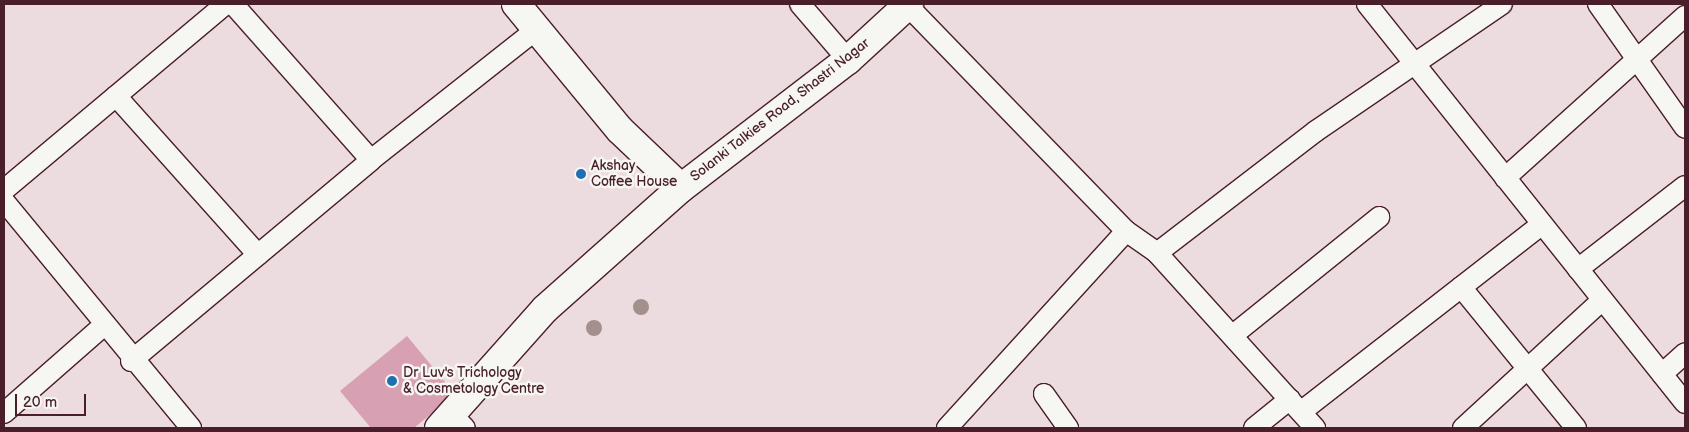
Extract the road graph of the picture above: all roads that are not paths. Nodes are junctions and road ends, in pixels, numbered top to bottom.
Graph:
1 (226, 4) edge
2 (233, 4) edge
3 (516, 4) edge
4 (800, 4) edge
5 (908, 4) edge
6 (1367, 4) edge
7 (1502, 4) edge
8 (1598, 4) edge
9 (1685, 16) edge
10 (537, 29) junction
11 (1637, 59) junction
12 (848, 60) junction
13 (1416, 65) junction
14 (116, 96) junction
15 (1685, 128) edge
16 (371, 160) junction
17 (1505, 178) junction
18 (1685, 186) edge
19 (681, 188) junction
20 (4, 190) edge
21 (4, 201) edge
22 (1379, 216) dead end
23 (1542, 224) junction
24 (1126, 231) junction
25 (1157, 253) junction
26 (258, 255) junction
27 (1578, 269) junction
28 (1461, 287) junction
29 (1602, 300) junction
30 (103, 326) junction
31 (1233, 335) junction
32 (1685, 354) edge
33 (131, 361) junction
34 (1530, 367) junction
35 (1662, 374) junction
36 (1044, 394) dead end
37 (1685, 403) edge
38 (1296, 405) junction
39 (4, 413) edge
40 (452, 424) edge
41 (191, 428) edge
42 (947, 428) edge
43 (1068, 428) edge
44 (1254, 428) edge
45 (1315, 428) edge
46 (1463, 428) edge
47 (1576, 428) edge

1 - 14 street
2 - 16 street
3 - 10 street
4 - 12 street
5 - 12 street, Solanki Talkies Road, Shastri Nagar
5 - 24 street
6 - 13 street
7 - 13 street
8 - 11 street
9 - 11 street
10 - 16 street
10 - 19 street
11 - 15 street
11 - 17 street
12 - 19 street, Solanki Talkies Road, Shastri Nagar
13 - 17 street
13 - 25 street
14 - 20 street
14 - 26 street
16 - 26 street
17 - 23 street
18 - 27 street
19 - 40 street, Solanki Talkies Road, Shastri Nagar
21 - 30 street
22 - 31 street
23 - 27 street
23 - 28 street
24 - 25 street
24 - 42 street
25 - 31 street
26 - 33 street
27 - 29 street
28 - 34 street
28 - 38 street
29 - 34 street
29 - 35 street
30 - 33 street
30 - 39 street
31 - 38 street
32 - 35 street
33 - 41 street
34 - 46 street
34 - 47 street
35 - 37 street
36 - 43 street
38 - 44 street
38 - 45 street

